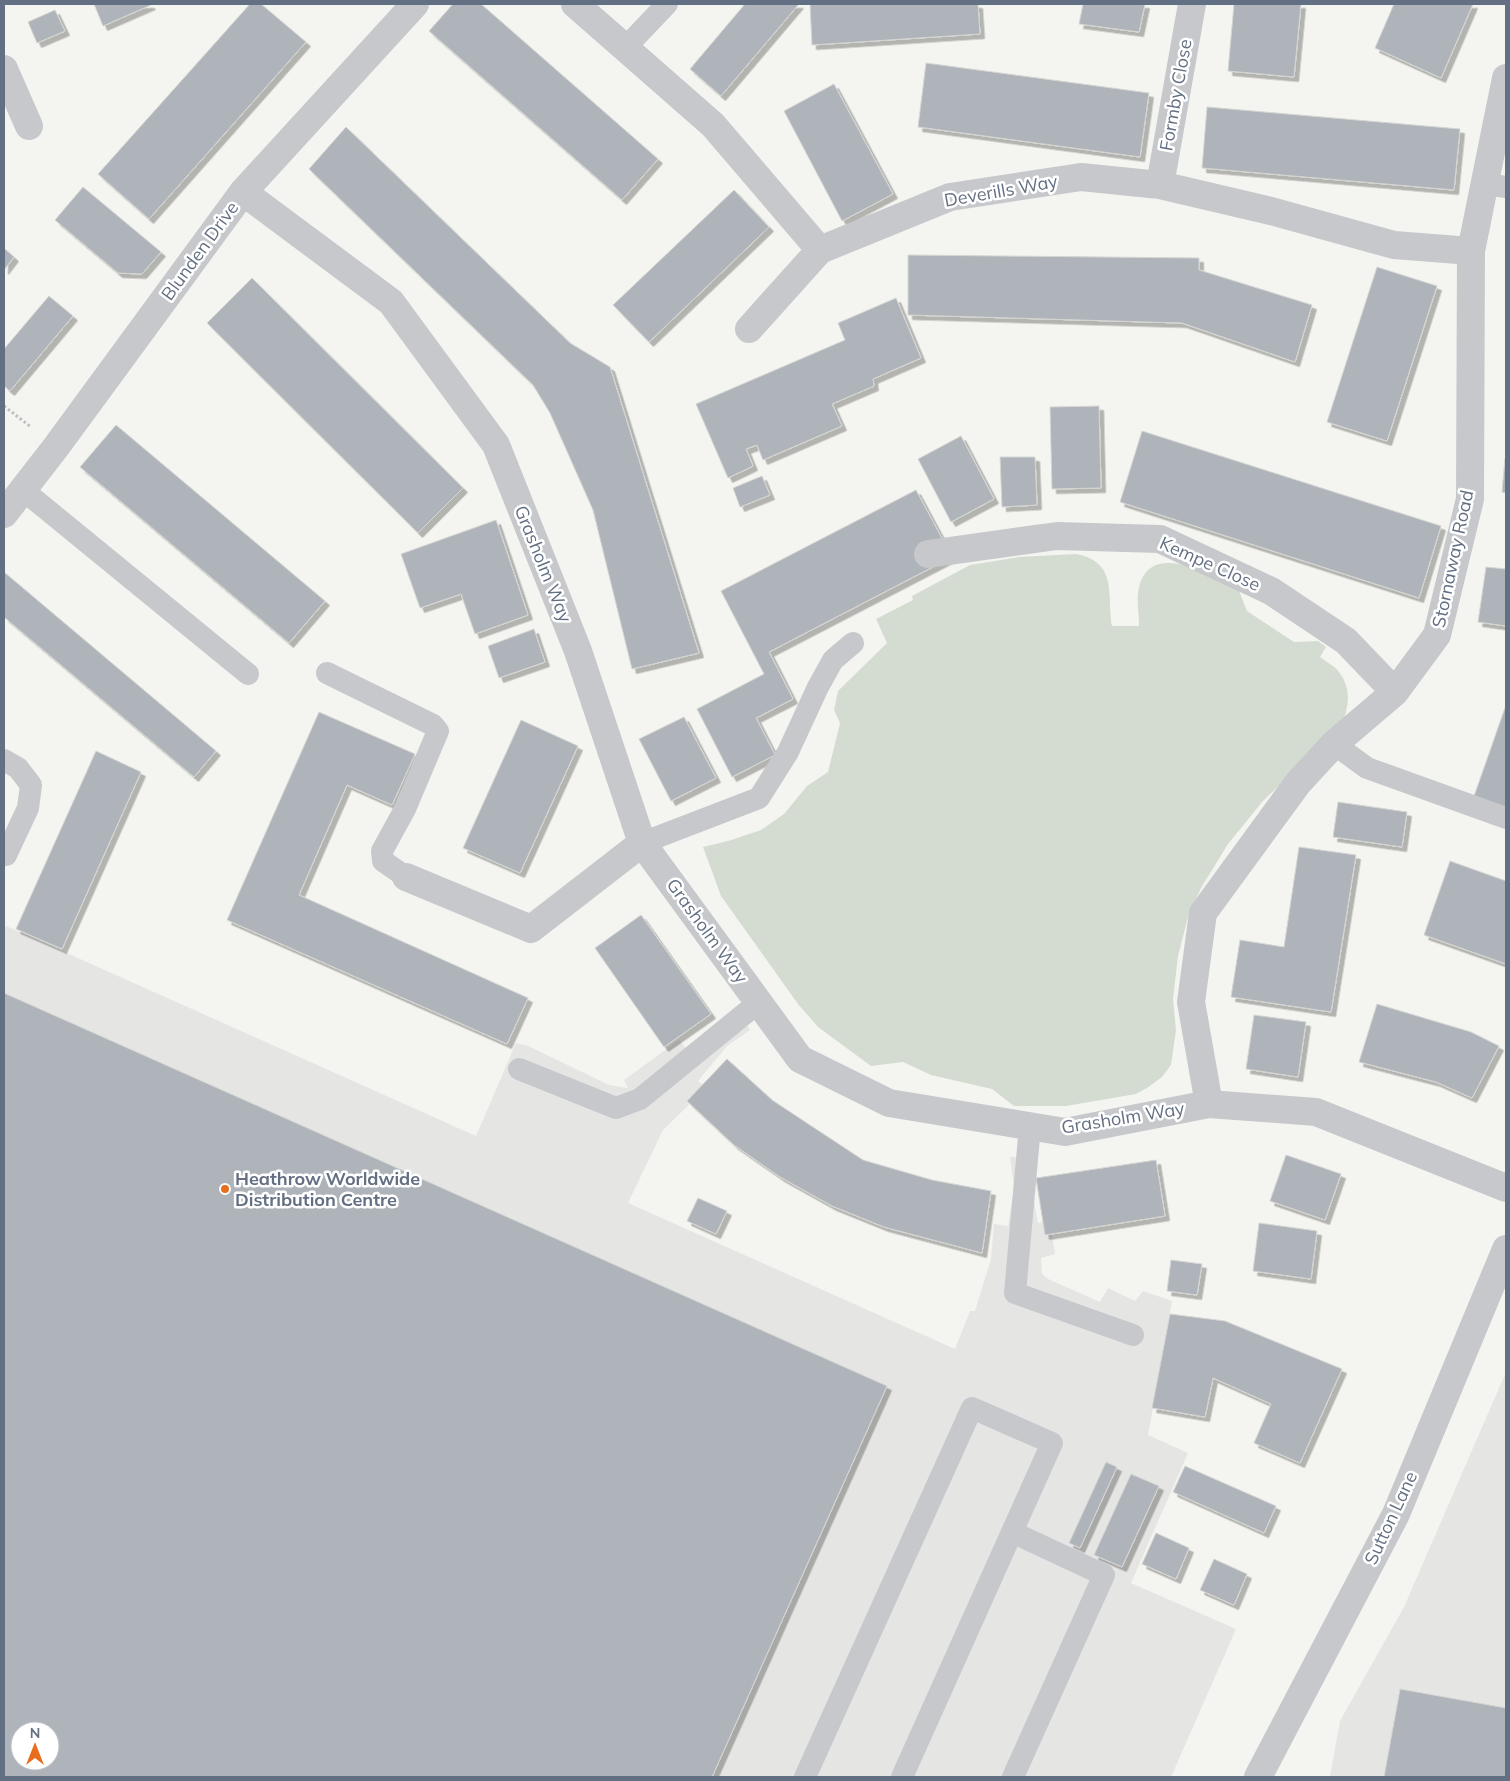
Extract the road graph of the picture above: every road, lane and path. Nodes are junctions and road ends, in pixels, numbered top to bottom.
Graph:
1 (415, 4) edge
2 (575, 4) edge
3 (668, 4) edge
4 (1192, 4) edge
5 (625, 48) junction
6 (4, 69) edge
7 (1506, 78) edge
8 (30, 126) dead end
9 (1160, 186) junction
10 (1495, 186) edge
11 (243, 192) junction
12 (820, 250) junction
13 (1471, 251) junction
14 (750, 329) dead end
15 (23, 490) junction
16 (4, 514) edge
17 (928, 554) dead end
18 (853, 643) dead end
19 (327, 673) dead end
20 (248, 674) dead end
21 (1396, 692) junction
22 (1334, 744) junction
23 (4, 760) edge
24 (1506, 818) edge
25 (642, 843) junction
26 (6, 855) dead end
27 (406, 877) joint
28 (759, 1002) junction
29 (519, 1069) dead end
30 (1209, 1104) junction
31 (1030, 1126) junction
32 (1506, 1188) edge
33 (1504, 1260) edge
34 (1133, 1335) dead end
35 (1012, 1532) junction
36 (1262, 1775) edge
37 (805, 1777) edge
38 (902, 1777) edge
39 (1013, 1777) edge

1 - 11 street, Blunden Drive
2 - 5 street
3 - 5 lane
4 - 9 street, Formby Close
5 - 12 street
6 - 8 street
7 - 10 street, Stornaway Road
9 - 12 street, Deverills Way
9 - 13 street, Deverills Way
10 - 13 street, Stornaway Road
11 - 15 street, Blunden Drive
11 - 25 street, Grasholm Way
12 - 14 street
13 - 21 street, Stornaway Road
15 - 16 street, Blunden Drive
15 - 20 lane
17 - 21 street, Kempe Close
18 - 25 lane
19 - 27 lane
21 - 22 street, Stornaway Road
22 - 24 lane
22 - 30 street, Stornaway Road
23 - 26 lane
25 - 27 street
25 - 28 street, Grasholm Way
28 - 29 lane
28 - 31 street, Grasholm Way
30 - 31 street, Grasholm Way
30 - 32 street, Grasholm Way
31 - 34 lane
33 - 36 street, Sutton Lane
35 - 37 lane
35 - 38 lane
35 - 39 lane

